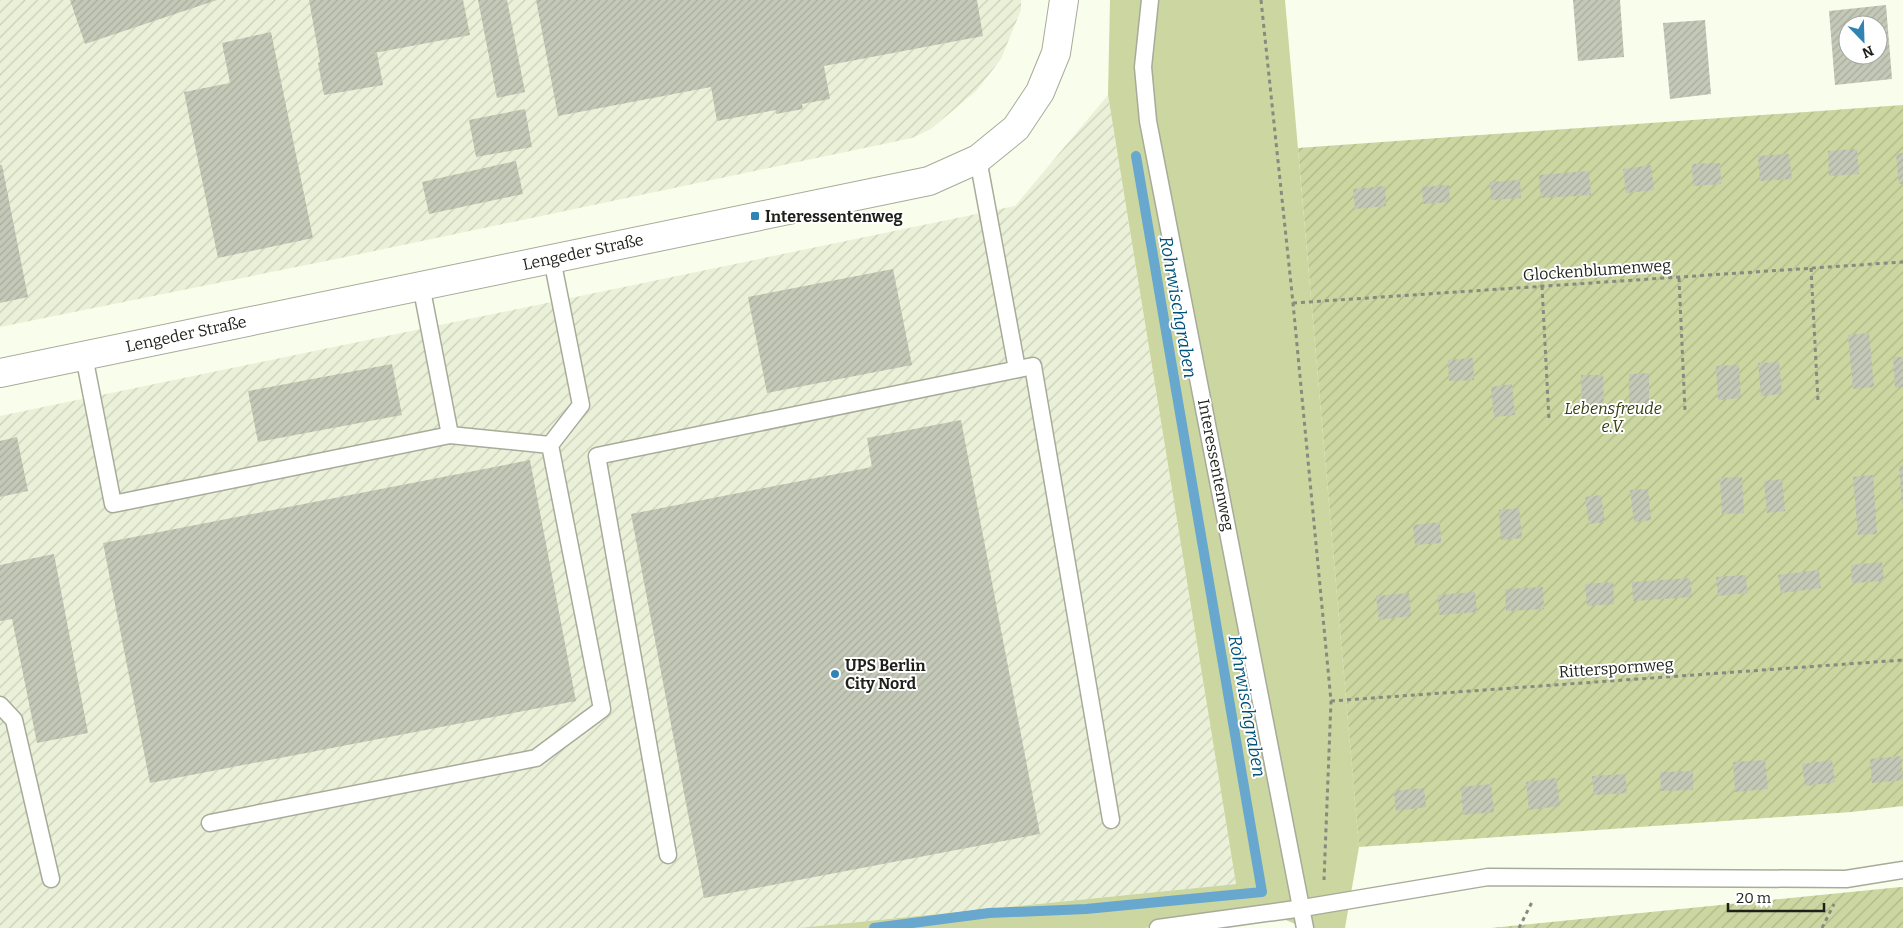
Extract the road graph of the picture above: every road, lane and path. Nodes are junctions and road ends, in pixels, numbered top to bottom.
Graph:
1 (1064, 0) edge
2 (1150, 0) edge
3 (1261, 0) edge
4 (978, 159) junction
5 (552, 259) junction
6 (1903, 262) edge
7 (1811, 268) junction
8 (1679, 278) junction
9 (421, 286) junction
10 (1542, 286) junction
11 (1293, 303) junction
12 (84, 356) junction
13 (1017, 369) junction
14 (0, 373) edge
15 (1818, 401) dead end
16 (1685, 411) dead end
17 (1549, 420) dead end
18 (450, 435) junction
19 (550, 445) junction
20 (1903, 660) edge
21 (1331, 701) junction
22 (0, 705) edge
23 (1111, 820) dead end
24 (210, 823) dead end
25 (668, 855) dead end
26 (1903, 870) edge
27 (51, 879) dead end
28 (1303, 908) junction
29 (1158, 928) edge
30 (1305, 928) edge

1 - 4 street, Lengeder Straße
2 - 28 lane, Interessentenweg
3 - 11 path
4 - 5 street, Lengeder Straße
4 - 13 lane
5 - 9 street, Lengeder Straße
5 - 19 lane
6 - 7 path, Glockenblumenweg
7 - 8 path, Glockenblumenweg
7 - 15 path
8 - 10 path, Glockenblumenweg
8 - 16 path
9 - 12 street, Lengeder Straße
9 - 18 lane
10 - 11 path, Glockenblumenweg
10 - 17 path
11 - 21 path
12 - 14 street, Lengeder Straße
12 - 18 lane
13 - 23 lane
13 - 25 lane
18 - 19 lane
19 - 24 lane
20 - 21 path, Ritterspornweg
21 - 28 path
22 - 27 lane
26 - 28 lane
28 - 29 lane
28 - 30 lane, Interessentenweg

